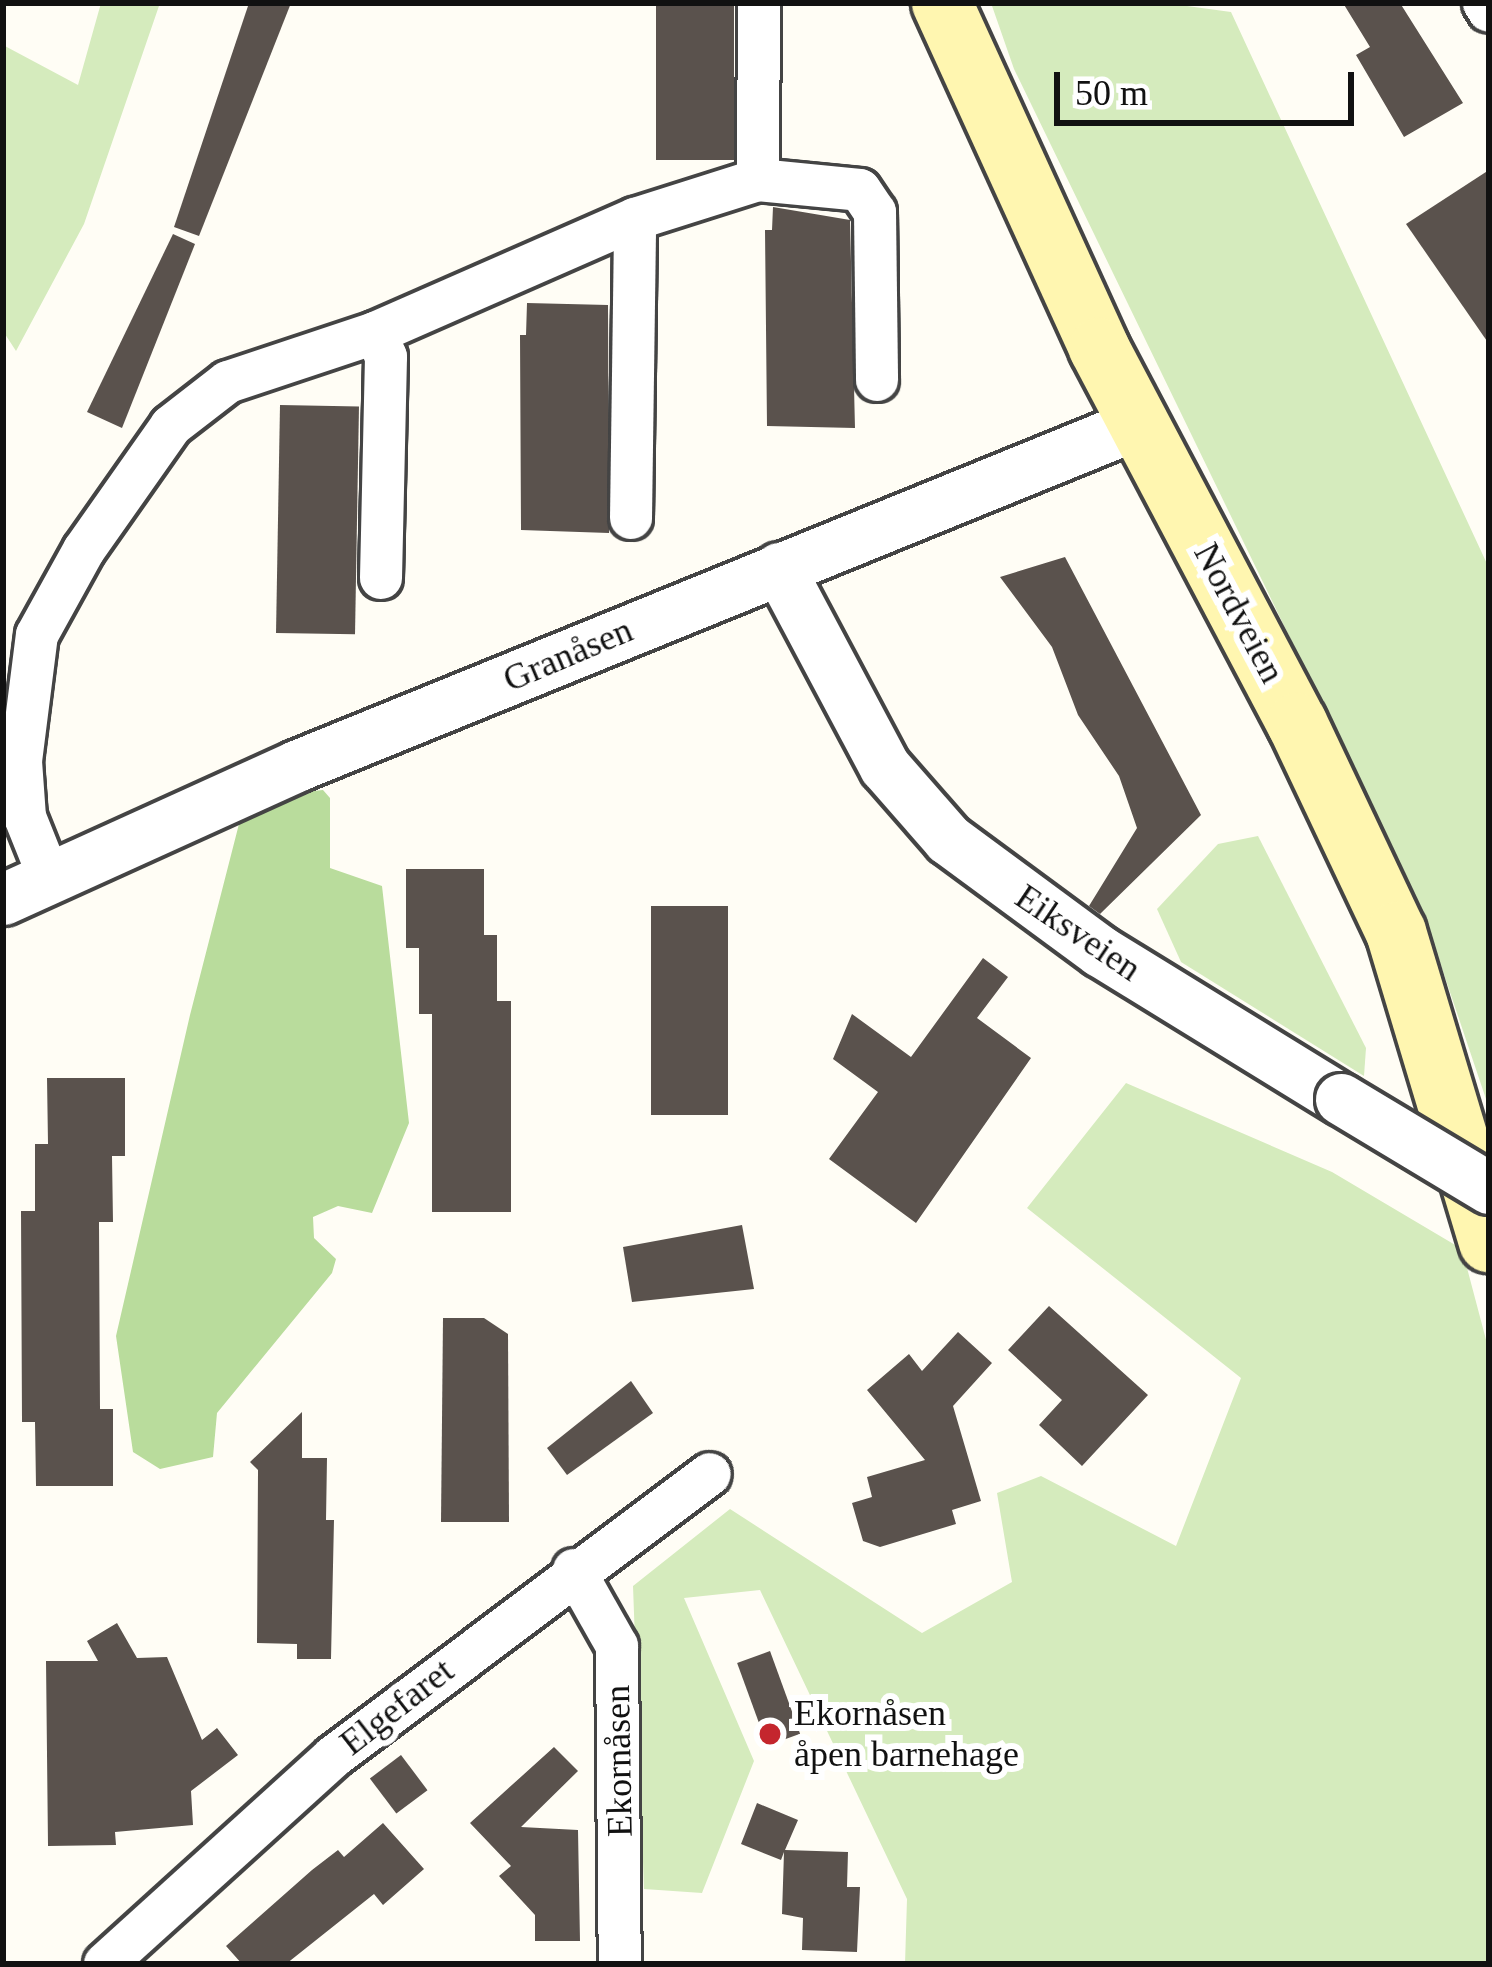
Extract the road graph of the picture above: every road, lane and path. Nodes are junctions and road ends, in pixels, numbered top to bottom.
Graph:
1 (759, 3) edge
2 (942, 3) edge
3 (1484, 3) edge
4 (1489, 11) edge
5 (758, 180) junction
6 (634, 219) junction
7 (375, 333) junction
8 (878, 380) dead end
9 (1139, 423) junction
10 (631, 518) dead end
11 (778, 568) junction
12 (382, 578) dead end
13 (49, 877) junction
14 (3, 899) edge
15 (1489, 1188) edge
16 (1489, 1242) edge
17 (710, 1474) dead end
18 (574, 1570) junction
19 (105, 1964) edge
20 (620, 1964) edge

1 - 5 street
2 - 9 main road, Nordveien
3 - 4 street
5 - 6 street
5 - 8 street
6 - 7 street
6 - 10 street
7 - 12 street
7 - 13 street
9 - 11 street, Granåsen
9 - 16 main road, Nordveien
11 - 13 street, Granåsen
11 - 15 street, Eiksveien, bridge
13 - 14 street, Granåsen
17 - 18 street, Elgefaret
18 - 19 street, Elgefaret
18 - 20 street, Ekornåsen

